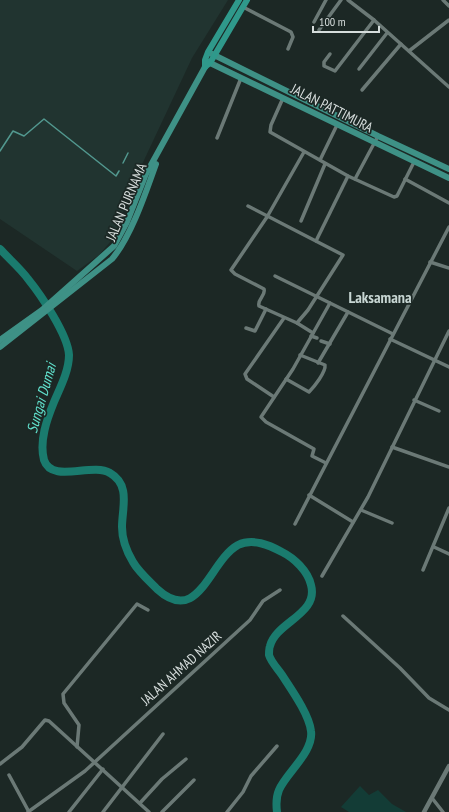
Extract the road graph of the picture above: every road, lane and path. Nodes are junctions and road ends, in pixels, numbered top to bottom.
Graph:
1 (239, 0) edge
2 (247, 0) edge
3 (326, 0) edge
4 (341, 0) edge
5 (348, 0) edge
6 (443, 0) edge
7 (449, 6) edge
8 (243, 7) junction
9 (374, 20) junction
10 (449, 20) edge
11 (314, 22) dead end
12 (319, 30) dead end
13 (387, 32) junction
14 (400, 44) junction
15 (288, 49) dead end
16 (409, 51) junction
17 (208, 52) junction
18 (330, 54) dead end
19 (214, 56) junction
20 (207, 63) junction
21 (359, 69) dead end
22 (242, 77) junction
23 (449, 87) edge
24 (362, 90) dead end
25 (284, 97) junction
26 (337, 125) junction
27 (378, 136) junction
28 (217, 138) dead end
29 (375, 143) junction
30 (304, 152) junction
31 (159, 153) junction
32 (320, 160) junction
33 (414, 162) junction
34 (325, 164) junction
35 (449, 168) edge
36 (348, 176) junction
37 (449, 178) edge
38 (354, 179) junction
39 (405, 179) junction
40 (449, 203) edge
41 (248, 206) dead end
42 (267, 217) junction
43 (301, 221) dead end
44 (449, 227) edge
45 (448, 233) edge
46 (316, 241) junction
47 (430, 262) junction
48 (449, 268) edge
49 (275, 276) dead end
50 (317, 297) junction
51 (330, 303) junction
52 (266, 309) junction
53 (348, 312) junction
54 (284, 318) junction
55 (297, 324) junction
56 (246, 328) dead end
57 (449, 331) edge
58 (312, 334) junction
59 (393, 334) junction
60 (448, 336) edge
61 (317, 338) dead end
62 (390, 339) junction
63 (0, 340) edge
64 (321, 340) dead end
65 (330, 344) junction
66 (0, 347) edge
67 (300, 355) junction
68 (434, 360) junction
69 (318, 363) junction
70 (449, 367) edge
71 (286, 379) junction
72 (274, 397) junction
73 (414, 400) junction
74 (439, 411) dead end
75 (392, 447) junction
76 (326, 463) junction
77 (449, 467) edge
78 (309, 495) junction
79 (449, 508) edge
80 (361, 510) junction
81 (353, 522) junction
82 (392, 523) dead end
83 (295, 524) dead end
84 (434, 547) junction
85 (449, 554) edge
86 (423, 570) dead end
87 (322, 576) dead end
88 (280, 590) dead end
89 (148, 610) dead end
90 (343, 616) dead end
91 (449, 710) edge
92 (163, 734) dead end
93 (277, 746) dead end
94 (77, 747) junction
95 (186, 759) dead end
96 (95, 762) junction
97 (0, 764) edge
98 (449, 766) edge
99 (103, 769) junction
100 (9, 775) dead end
101 (194, 780) dead end
102 (122, 786) junction
103 (432, 798) junction
104 (140, 803) junction
105 (28, 812) edge
106 (69, 812) edge
107 (103, 812) edge
108 (149, 812) edge
109 (162, 812) edge
110 (227, 812) edge
111 (424, 812) edge
112 (443, 812) edge

1 - 17 highway
2 - 8 highway
3 - 11 street
4 - 12 street
5 - 9 street
6 - 7 street
8 - 15 street
8 - 19 highway
9 - 13 street
9 - 18 street
10 - 16 street
13 - 14 street
13 - 21 street
14 - 16 street
14 - 24 street
16 - 23 street
17 - 19 main road, JALAN PATTIMURA
17 - 20 highway
19 - 20 highway
19 - 27 main road, JALAN PATTIMURA
20 - 22 main road, JALAN PATTIMURA
20 - 31 main road, JALAN PURNAMA
22 - 25 main road, JALAN PATTIMURA
22 - 28 street
25 - 26 main road, JALAN PATTIMURA
25 - 30 street
26 - 29 main road, JALAN PATTIMURA
26 - 32 street
27 - 29 street
27 - 35 main road, JALAN PATTIMURA
29 - 33 main road, JALAN PATTIMURA
29 - 38 street
30 - 32 street
30 - 42 street
31 - 63 main road, JALAN PURNAMA
31 - 66 main road, JALAN PURNAMA
32 - 34 street
33 - 37 main road, JALAN PATTIMURA
33 - 39 street
34 - 36 street
34 - 43 street
36 - 38 street
36 - 46 street
38 - 39 street
39 - 40 street
41 - 42 street
42 - 46 street
42 - 52 street
44 - 45 street
45 - 47 street
46 - 50 street
47 - 48 street
47 - 59 street
49 - 50 street
50 - 51 street
50 - 55 street
51 - 53 street
51 - 58 street
52 - 54 street
52 - 56 street
53 - 59 street
53 - 65 street
54 - 55 street
54 - 72 street
55 - 58 street
57 - 60 street
58 - 61 street
58 - 67 street
59 - 62 street
60 - 68 street
62 - 68 street
62 - 76 street
64 - 65 street
65 - 69 street
67 - 69 street
67 - 71 street
68 - 70 street
68 - 73 street
69 - 71 street
71 - 72 street
72 - 76 street
73 - 74 street
73 - 75 street
75 - 77 street
75 - 80 street
76 - 78 street
78 - 81 street
78 - 83 street
79 - 84 street
80 - 81 street
80 - 82 street
81 - 87 street
84 - 85 street
84 - 86 street
88 - 96 street, JALAN AHMAD NAZIR
89 - 94 street
90 - 91 street
92 - 102 street
93 - 110 street
94 - 96 street
94 - 97 street
95 - 104 street
96 - 99 street
96 - 105 street, JALAN AHMAD NAZIR
98 - 103 street
99 - 102 street
99 - 106 street
100 - 105 street
101 - 109 street
102 - 104 street
102 - 107 street
103 - 111 street
103 - 112 street
104 - 108 street

